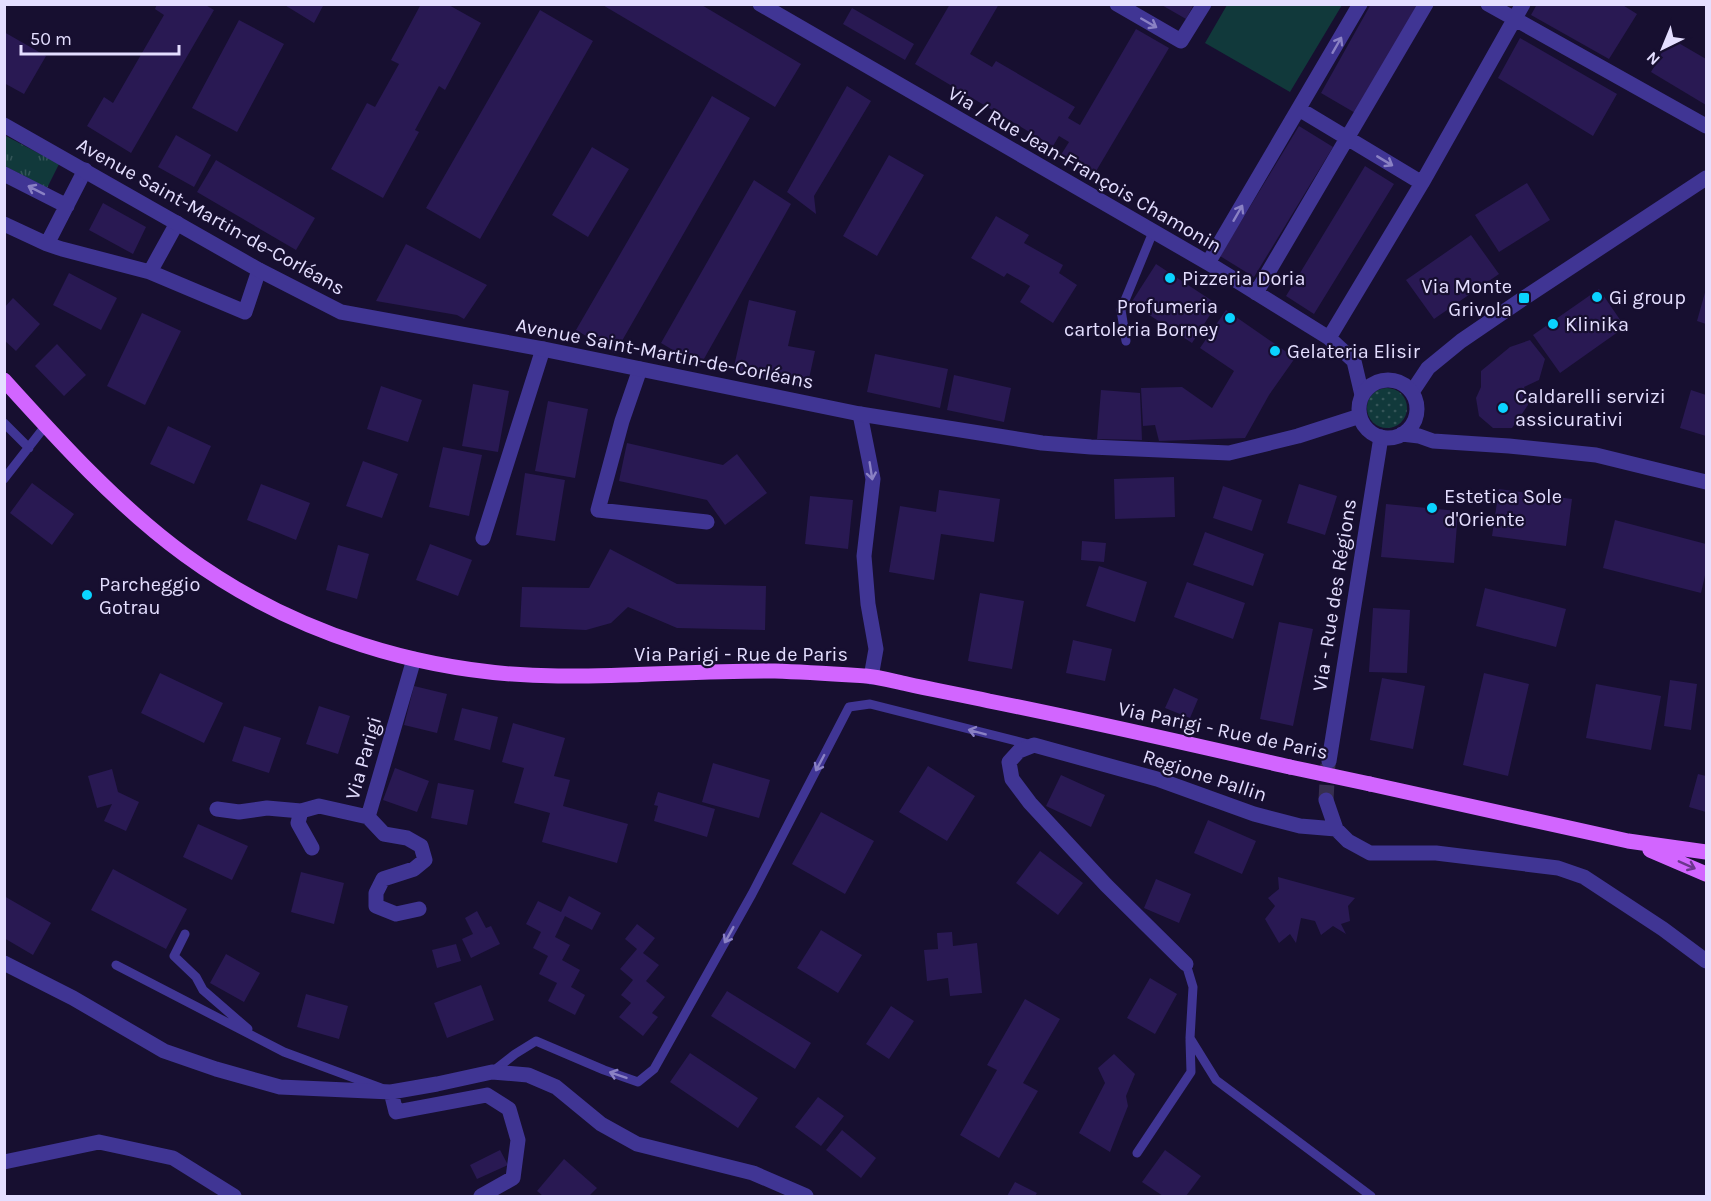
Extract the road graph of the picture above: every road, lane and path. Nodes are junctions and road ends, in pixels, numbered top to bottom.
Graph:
1 (759, 4) edge
2 (1117, 4) edge
3 (1204, 4) edge
4 (1360, 4) edge
5 (1426, 4) edge
6 (1488, 4) edge
7 (1519, 11) edge
8 (1299, 109) junction
9 (4, 125) edge
10 (1707, 126) edge
11 (1348, 139) junction
12 (85, 170) junction
13 (4, 174) edge
14 (1707, 178) edge
15 (1422, 183) junction
16 (67, 206) junction
17 (177, 223) junction
18 (4, 224) edge
19 (1153, 232) junction
20 (55, 246) junction
21 (1208, 263) junction
22 (259, 270) junction
23 (150, 272) junction
24 (1256, 292) junction
25 (1329, 338) junction
26 (1126, 341) dead end
27 (543, 349) junction
28 (640, 369) junction
29 (4, 380) edge
30 (1412, 392) junction
31 (1362, 395) junction
32 (860, 414) junction
33 (1360, 416) junction
34 (4, 423) edge
35 (46, 426) junction
36 (1402, 434) junction
37 (1381, 436) junction
38 (29, 448) junction
39 (4, 479) edge
40 (1707, 482) edge
41 (707, 522) dead end
42 (483, 538) dead end
43 (414, 659) junction
44 (871, 677) junction
45 (1034, 745) junction
46 (1329, 761) tunnel mouth
47 (1326, 800) tunnel mouth
48 (217, 809) dead end
49 (301, 811) junction
50 (368, 817) junction
51 (1336, 829) junction
52 (1628, 841) junction
53 (312, 848) dead end
54 (1707, 852) edge
55 (1707, 874) edge
56 (419, 909) dead end
57 (185, 934) dead end
58 (1707, 961) edge
59 (4, 963) edge
60 (1186, 964) joint
61 (116, 965) dead end
62 (1190, 1038) junction
63 (259, 1039) junction
64 (492, 1072) junction
65 (391, 1092) junction
66 (1137, 1153) dead end
67 (4, 1162) edge
68 (234, 1197) edge
69 (480, 1197) edge
70 (806, 1197) edge
71 (1371, 1197) edge

1 - 19 street, Via / Rue Jean-François Chamonin
2 -> 3 street
8 -> 4 street
5 - 11 street
6 - 7 street
7 - 10 street
7 - 15 street
8 - 11 street
21 -> 8 street
9 - 12 street, Avenue Saint-Martin-de-Corléans
11 -> 15 street
11 - 24 street
12 - 16 street
12 - 17 street, Avenue Saint-Martin-de-Corléans
16 -> 13 street
14 - 30 street
15 - 25 street
16 - 20 street
17 - 22 street, Avenue Saint-Martin-de-Corléans
17 - 23 street
18 - 20 street
19 - 21 street, Via / Rue Jean-François Chamonin
19 - 26 lane
20 - 23 street
21 - 24 street, Via / Rue Jean-François Chamonin
22 - 23 street
22 - 27 street, Avenue Saint-Martin-de-Corléans
24 - 25 street, Via / Rue Jean-François Chamonin
25 - 31 street, Via / Rue Jean-François Chamonin
27 - 28 street, Avenue Saint-Martin-de-Corléans
27 - 42 street
28 - 32 street, Avenue Saint-Martin-de-Corléans
28 - 41 street
29 - 35 main road, Via Parigi - Rue de Paris
30 - 31 street
30 - 36 street
31 - 33 street
32 - 33 street, Avenue Saint-Martin-de-Corléans
32 -> 44 street
33 - 37 street
34 - 38 lane
35 - 38 lane
35 - 43 main road, Via Parigi - Rue de Paris
36 - 37 street
36 - 40 street
37 - 46 street, Via - Rue des Régions
38 - 39 lane
43 - 44 main road, Via Parigi - Rue de Paris
43 - 50 street, Via Parigi
44 - 52 main road, Via Parigi - Rue de Paris, bridge
45 - 51 street, Regione Pallin
45 - 60 street
45 -> 64 lane
47 - 51 street
48 - 49 street
49 - 50 street
49 - 53 street
50 - 56 street, Via Parigi
51 - 58 street
52 - 54 main road, Via Parigi - Rue de Paris
52 -> 55 main road, Via Parigi - Rue de Paris
57 - 63 lane
59 - 65 street
60 - 62 lane
61 - 63 lane
62 - 66 lane
62 - 71 lane
63 - 65 lane
64 - 65 street
64 - 70 street
65 - 69 street
67 - 68 street

